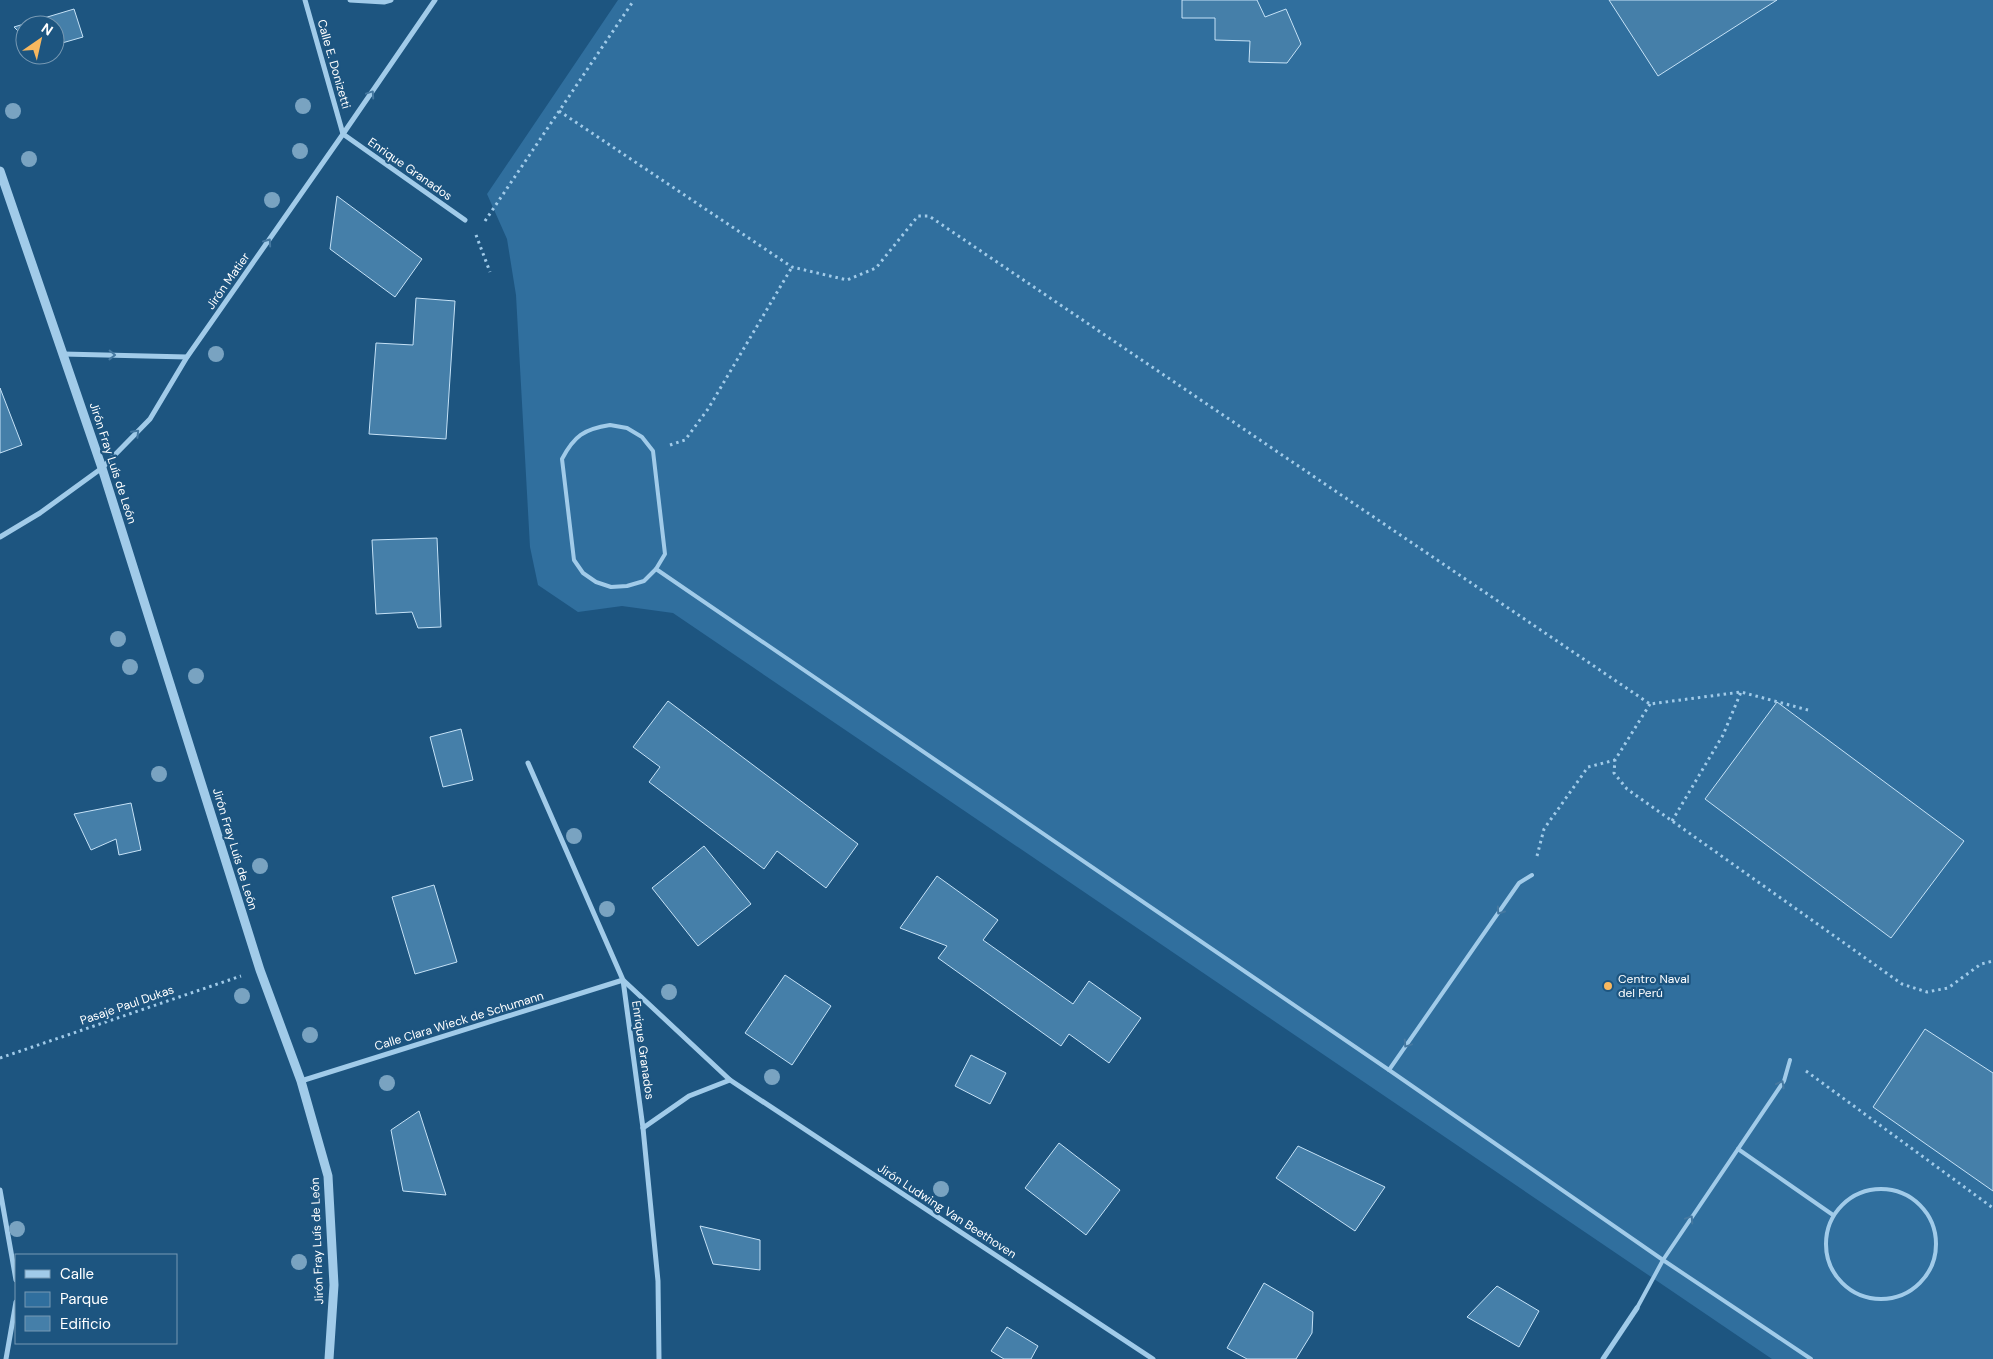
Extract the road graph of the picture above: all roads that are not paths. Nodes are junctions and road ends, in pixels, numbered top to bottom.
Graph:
1 (305, 0) edge
2 (350, 0) edge
3 (391, 0) edge
4 (435, 0) edge
5 (343, 134) junction
6 (0, 171) edge
7 (465, 220) dead end
8 (63, 354) junction
9 (186, 357) junction
10 (102, 468) junction
11 (0, 537) edge
12 (656, 569) junction
13 (528, 763) dead end
14 (1532, 875) road end
15 (623, 980) junction
16 (1790, 1060) road end
17 (1390, 1070) junction
18 (730, 1080) junction
19 (301, 1081) junction
20 (643, 1128) junction
21 (1738, 1149) junction
22 (0, 1190) edge
23 (1833, 1215) junction
24 (1663, 1260) junction
25 (15, 1274) edge
26 (15, 1308) edge
27 (1636, 1308) joint
28 (6, 1359) edge
29 (329, 1359) edge
30 (659, 1359) edge
31 (1153, 1359) edge
32 (1603, 1359) edge
33 (1811, 1359) edge

1 - 5 street, Calle E. Donizetti
2 - 3 street
5 -> 4 street, Jirón Matier
5 - 7 street, Enrique Granados
9 -> 5 street, Jirón Matier
6 - 8 street, Jirón Fray Luís de León
8 -> 9 street
8 - 10 street, Jirón Fray Luís de León
10 -> 9 street, Jirón Matier
10 - 11 street, Jirón Matier
10 - 19 street, Jirón Fray Luís de León
12 - 12 lane
12 - 17 lane
13 - 15 street, Enrique Granados
14 -> 17 lane
15 - 18 street, Jirón Ludwing Van Beethoven
15 - 19 street, Calle Clara Wieck de Schumann
15 - 20 street, Enrique Granados
21 -> 16 lane
17 - 24 lane
18 - 20 street
18 - 31 street, Jirón Ludwing Van Beethoven
19 - 29 street, Jirón Fray Luís de León
20 - 30 street, Enrique Granados
21 - 23 lane
24 -> 21 lane
22 - 25 street
23 - 23 lane
24 - 27 lane
24 - 33 lane
26 - 28 street
27 - 32 street

